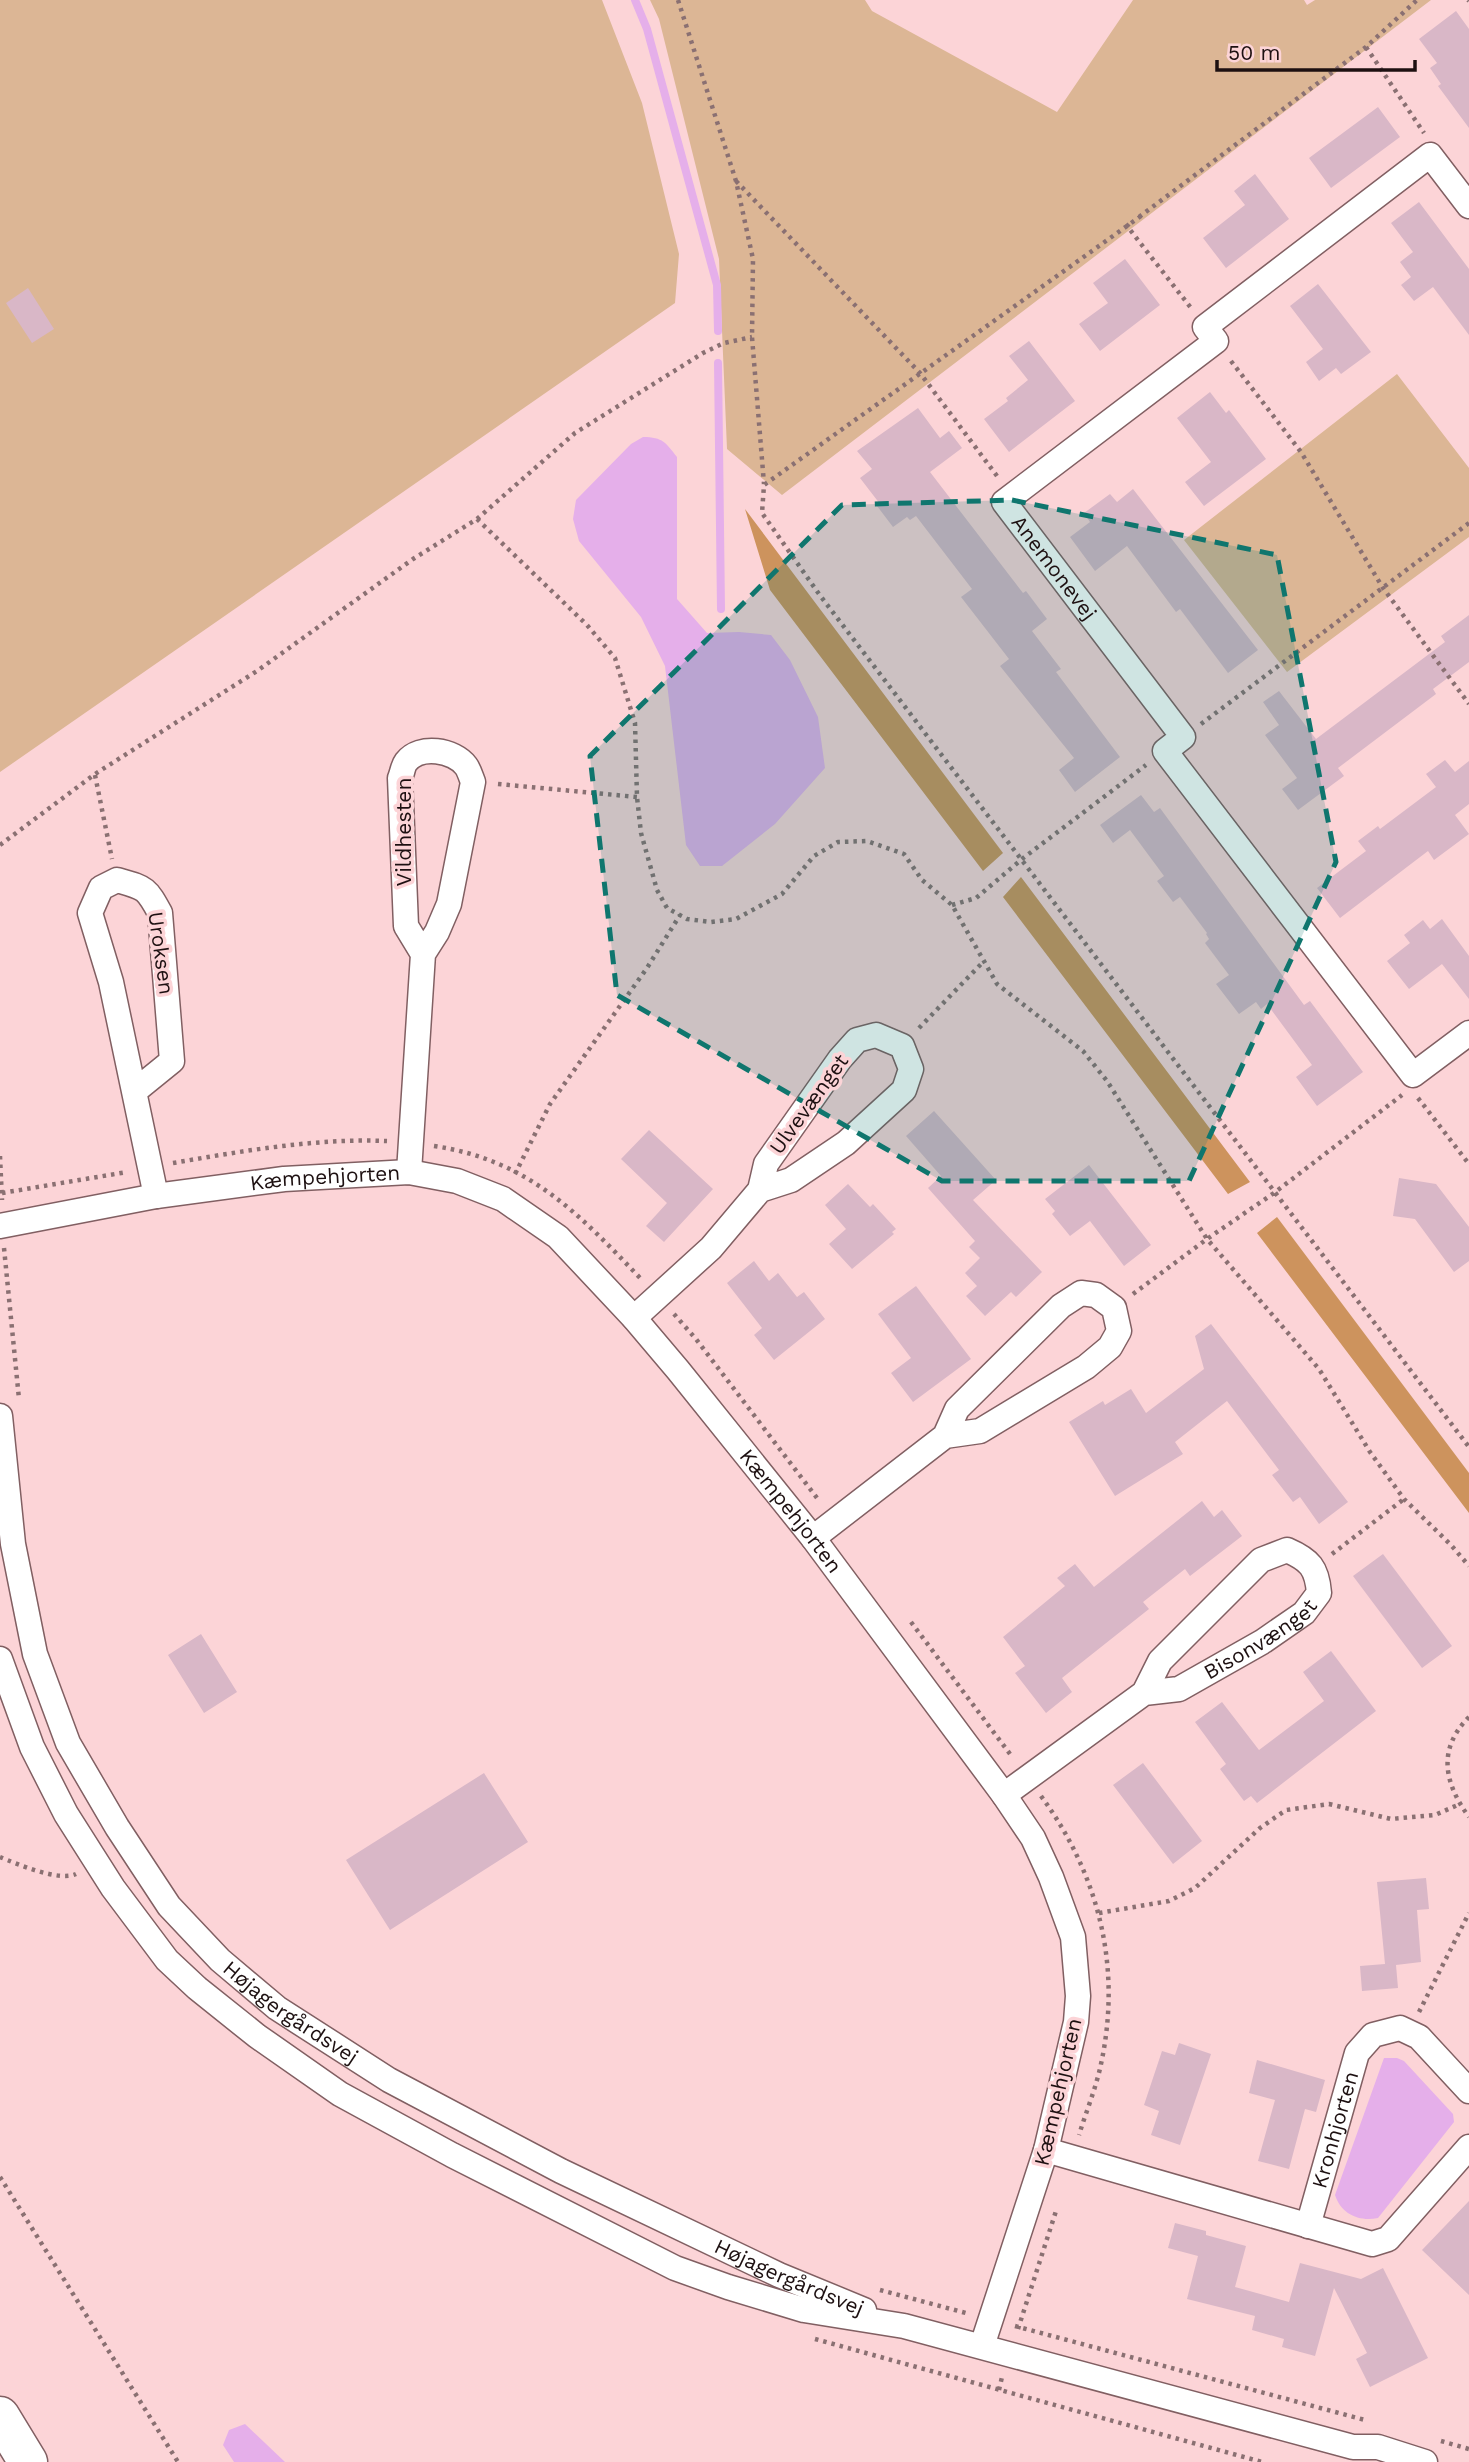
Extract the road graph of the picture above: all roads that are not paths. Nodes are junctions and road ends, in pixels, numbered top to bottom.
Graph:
1 (1469, 206) edge
2 (423, 954) junction
3 (1469, 1033) edge
4 (135, 1091) junction
5 (409, 1172) junction
6 (760, 1190) junction
7 (156, 1196) junction
8 (2, 1225) edge
9 (634, 1318) junction
10 (10, 1412) edge
11 (945, 1436) junction
12 (813, 1538) junction
13 (0, 1659) edge
14 (1144, 1693) junction
15 (1004, 1795) junction
16 (1469, 2091) edge
17 (1469, 2147) edge
18 (1046, 2150) junction
19 (1308, 2226) junction
20 (904, 2326) junction
21 (982, 2346) junction
22 (0, 2417) edge
23 (1353, 2447) junction
24 (28, 2462) edge
25 (1375, 2462) edge
26 (1425, 2462) edge

1 - 3 street, Anemonevej
2 - 2 street, Vildhesten
2 - 5 street
4 - 4 street, Uroksen
4 - 7 street
5 - 7 street, Kæmpehjorten
5 - 9 street, Kæmpehjorten
6 - 6 street, Ulvevænget
6 - 9 street, Ulvevænget
7 - 8 street, Kæmpehjorten
9 - 12 street, Kæmpehjorten
10 - 20 street, Højagergårdsvej
11 - 11 street
11 - 12 street
12 - 15 street, Kæmpehjorten
13 - 20 street, Højagergårdsvej
14 - 14 street, Bisonvænget
14 - 15 street, Bisonvænget
15 - 18 street, Kæmpehjorten
16 - 19 street, Kronhjorten
17 - 19 street
18 - 19 street
18 - 21 street, Kæmpehjorten
20 - 21 street, Højagergårdsvej
21 - 23 street, Højagergårdsvej
22 - 24 highway
23 - 25 street, Højagergårdsvej
23 - 26 street, Højagergårdsvej

